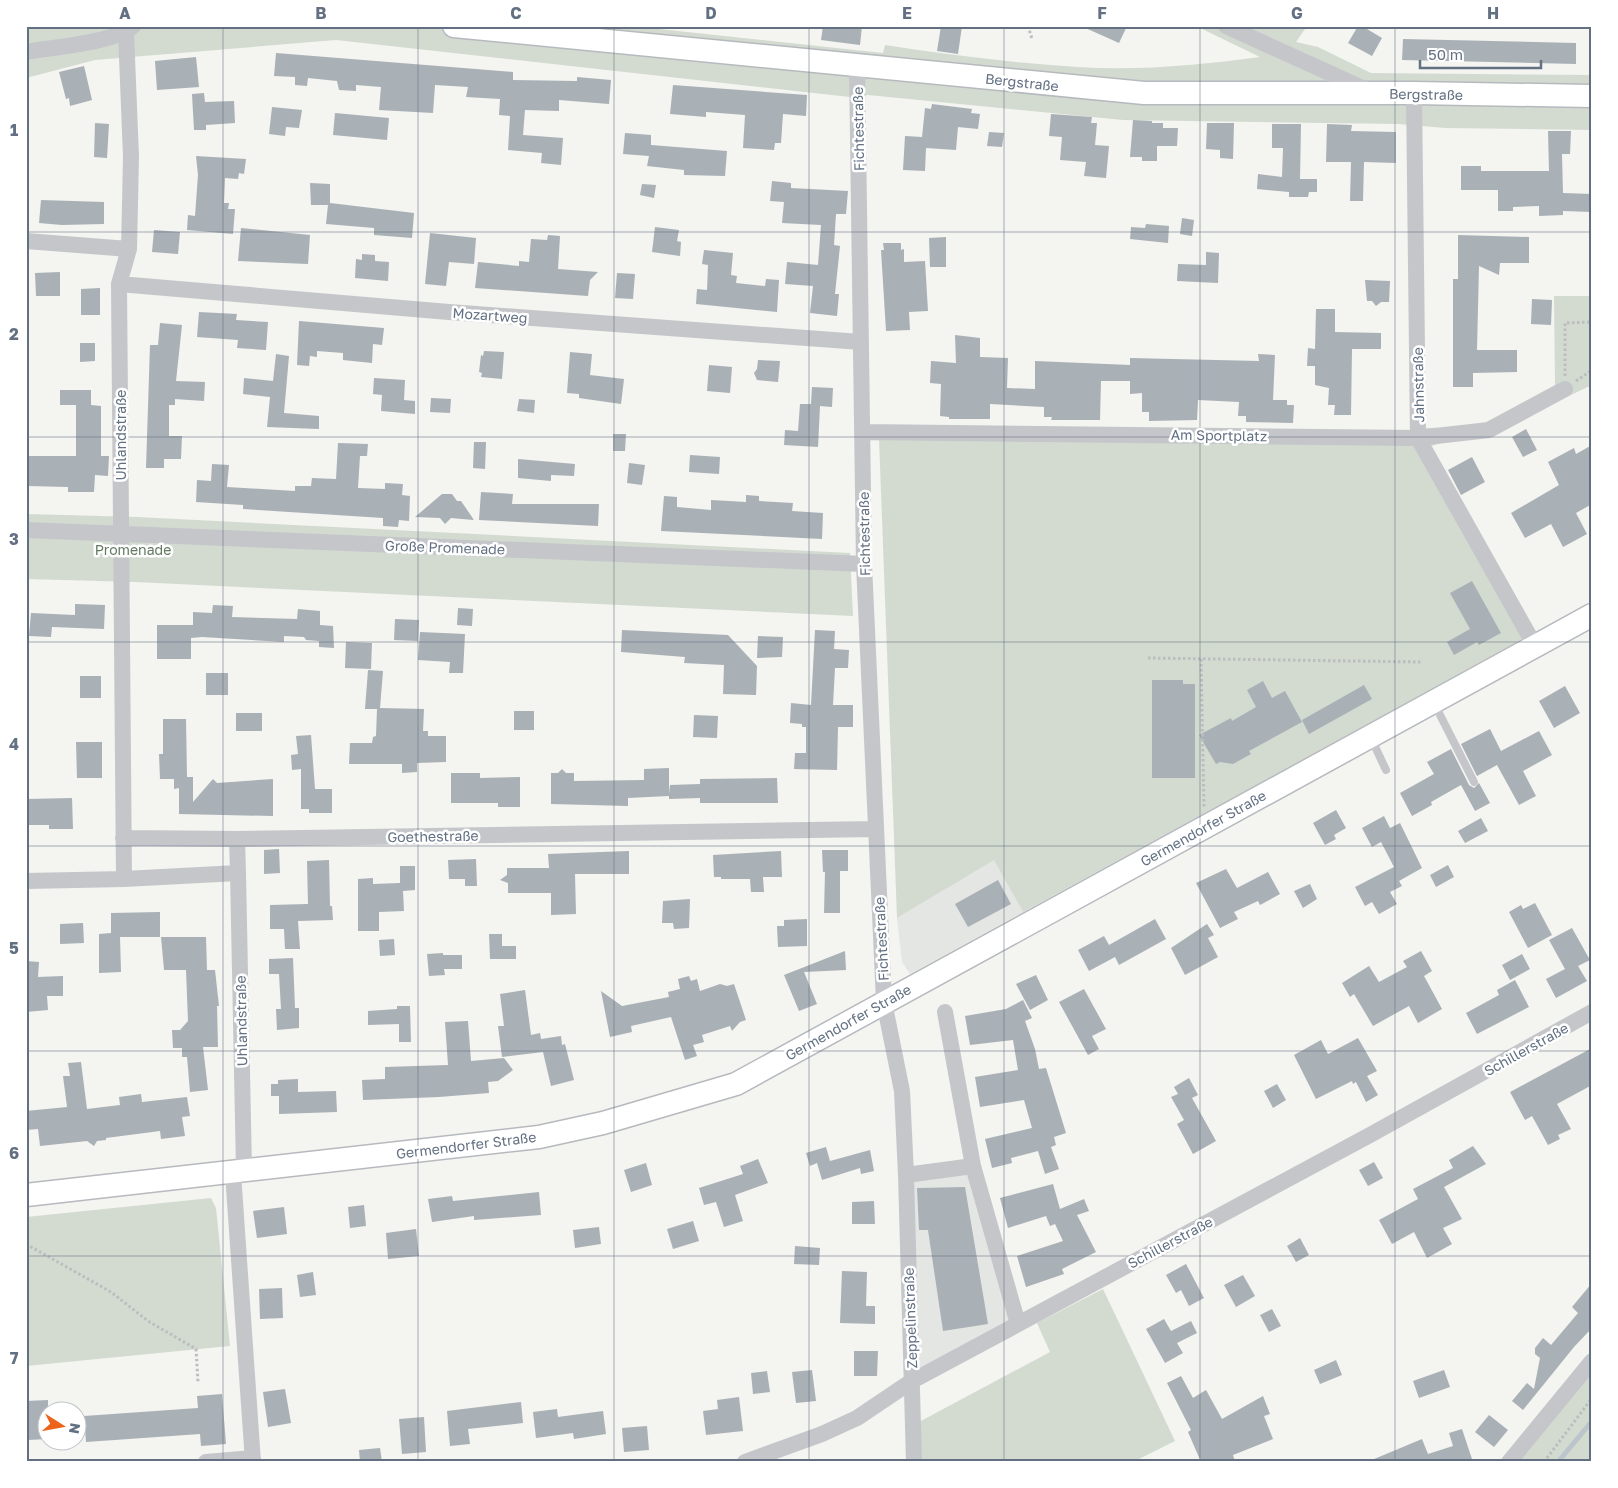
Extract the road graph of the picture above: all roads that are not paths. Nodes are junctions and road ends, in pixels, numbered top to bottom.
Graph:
1 (454, 26) edge
2 (1226, 26) edge
3 (130, 29) edge
4 (538, 30) edge
5 (26, 52) edge
6 (857, 66) junction
7 (1374, 93) junction
8 (1414, 93) junction
9 (1592, 96) edge
10 (26, 241) edge
11 (129, 249) junction
12 (119, 284) junction
13 (861, 342) junction
14 (1565, 389) road end
15 (862, 432) junction
16 (1418, 438) junction
17 (26, 530) edge
18 (120, 534) junction
19 (864, 564) junction
20 (1592, 615) edge
21 (1535, 646) junction
22 (1433, 702) junction
23 (1370, 737) junction
24 (1386, 770) dead end
25 (1474, 782) dead end
26 (875, 829) junction
27 (123, 838) junction
28 (237, 839) junction
29 (238, 873) junction
30 (124, 879) junction
31 (26, 881) edge
32 (884, 1002) junction
33 (944, 1012) dead end
34 (1592, 1012) edge
35 (973, 1166) junction
36 (238, 1172) junction
37 (906, 1175) junction
38 (26, 1195) edge
39 (1018, 1324) junction
40 (1592, 1361) edge
41 (912, 1381) junction
42 (253, 1460) edge
43 (206, 1462) edge
44 (745, 1462) edge
45 (914, 1462) edge
46 (1509, 1462) edge

1 - 4 main road, Bergstraße
2 - 7 street
3 - 5 street
3 - 11 street, Uhlandstraße
4 - 6 main road, Bergstraße
6 - 7 main road, Bergstraße
6 - 13 street, Fichtestraße
7 - 8 main road, Bergstraße
8 - 9 main road, Bergstraße
8 - 16 street, Jahnstraße
10 - 11 street
11 - 12 street, Uhlandstraße
12 - 13 street, Mozartweg
12 - 18 street, Uhlandstraße
13 - 15 street, Fichtestraße
14 - 16 street, Am Sportplatz
15 - 16 street, Am Sportplatz
15 - 19 street, Fichtestraße
16 - 21 street, Jahnstraße
17 - 18 street, Große Promenade
18 - 19 street, Große Promenade
18 - 27 street, Uhlandstraße
19 - 26 street, Fichtestraße
20 - 21 main road, Germendorfer Straße
21 - 22 main road, Germendorfer Straße
22 - 23 main road, Germendorfer Straße
22 - 25 lane
23 - 24 lane
23 - 32 main road, Germendorfer Straße
26 - 28 street, Goethestraße
26 - 32 street, Fichtestraße
27 - 28 street
27 - 30 street, Uhlandstraße
28 - 29 street
29 - 30 street
29 - 36 street, Uhlandstraße
30 - 31 street
32 - 36 main road, Germendorfer Straße
32 - 37 street, Zeppelinstraße
33 - 35 street
34 - 39 street, Schillerstraße
35 - 37 street
35 - 39 street
36 - 38 main road, Germendorfer Straße
36 - 42 street, Uhlandstraße
37 - 41 street, Zeppelinstraße
39 - 41 street, Schillerstraße
40 - 46 street
41 - 44 street, Schillerstraße
41 - 45 street, Zeppelinstraße
42 - 43 street

